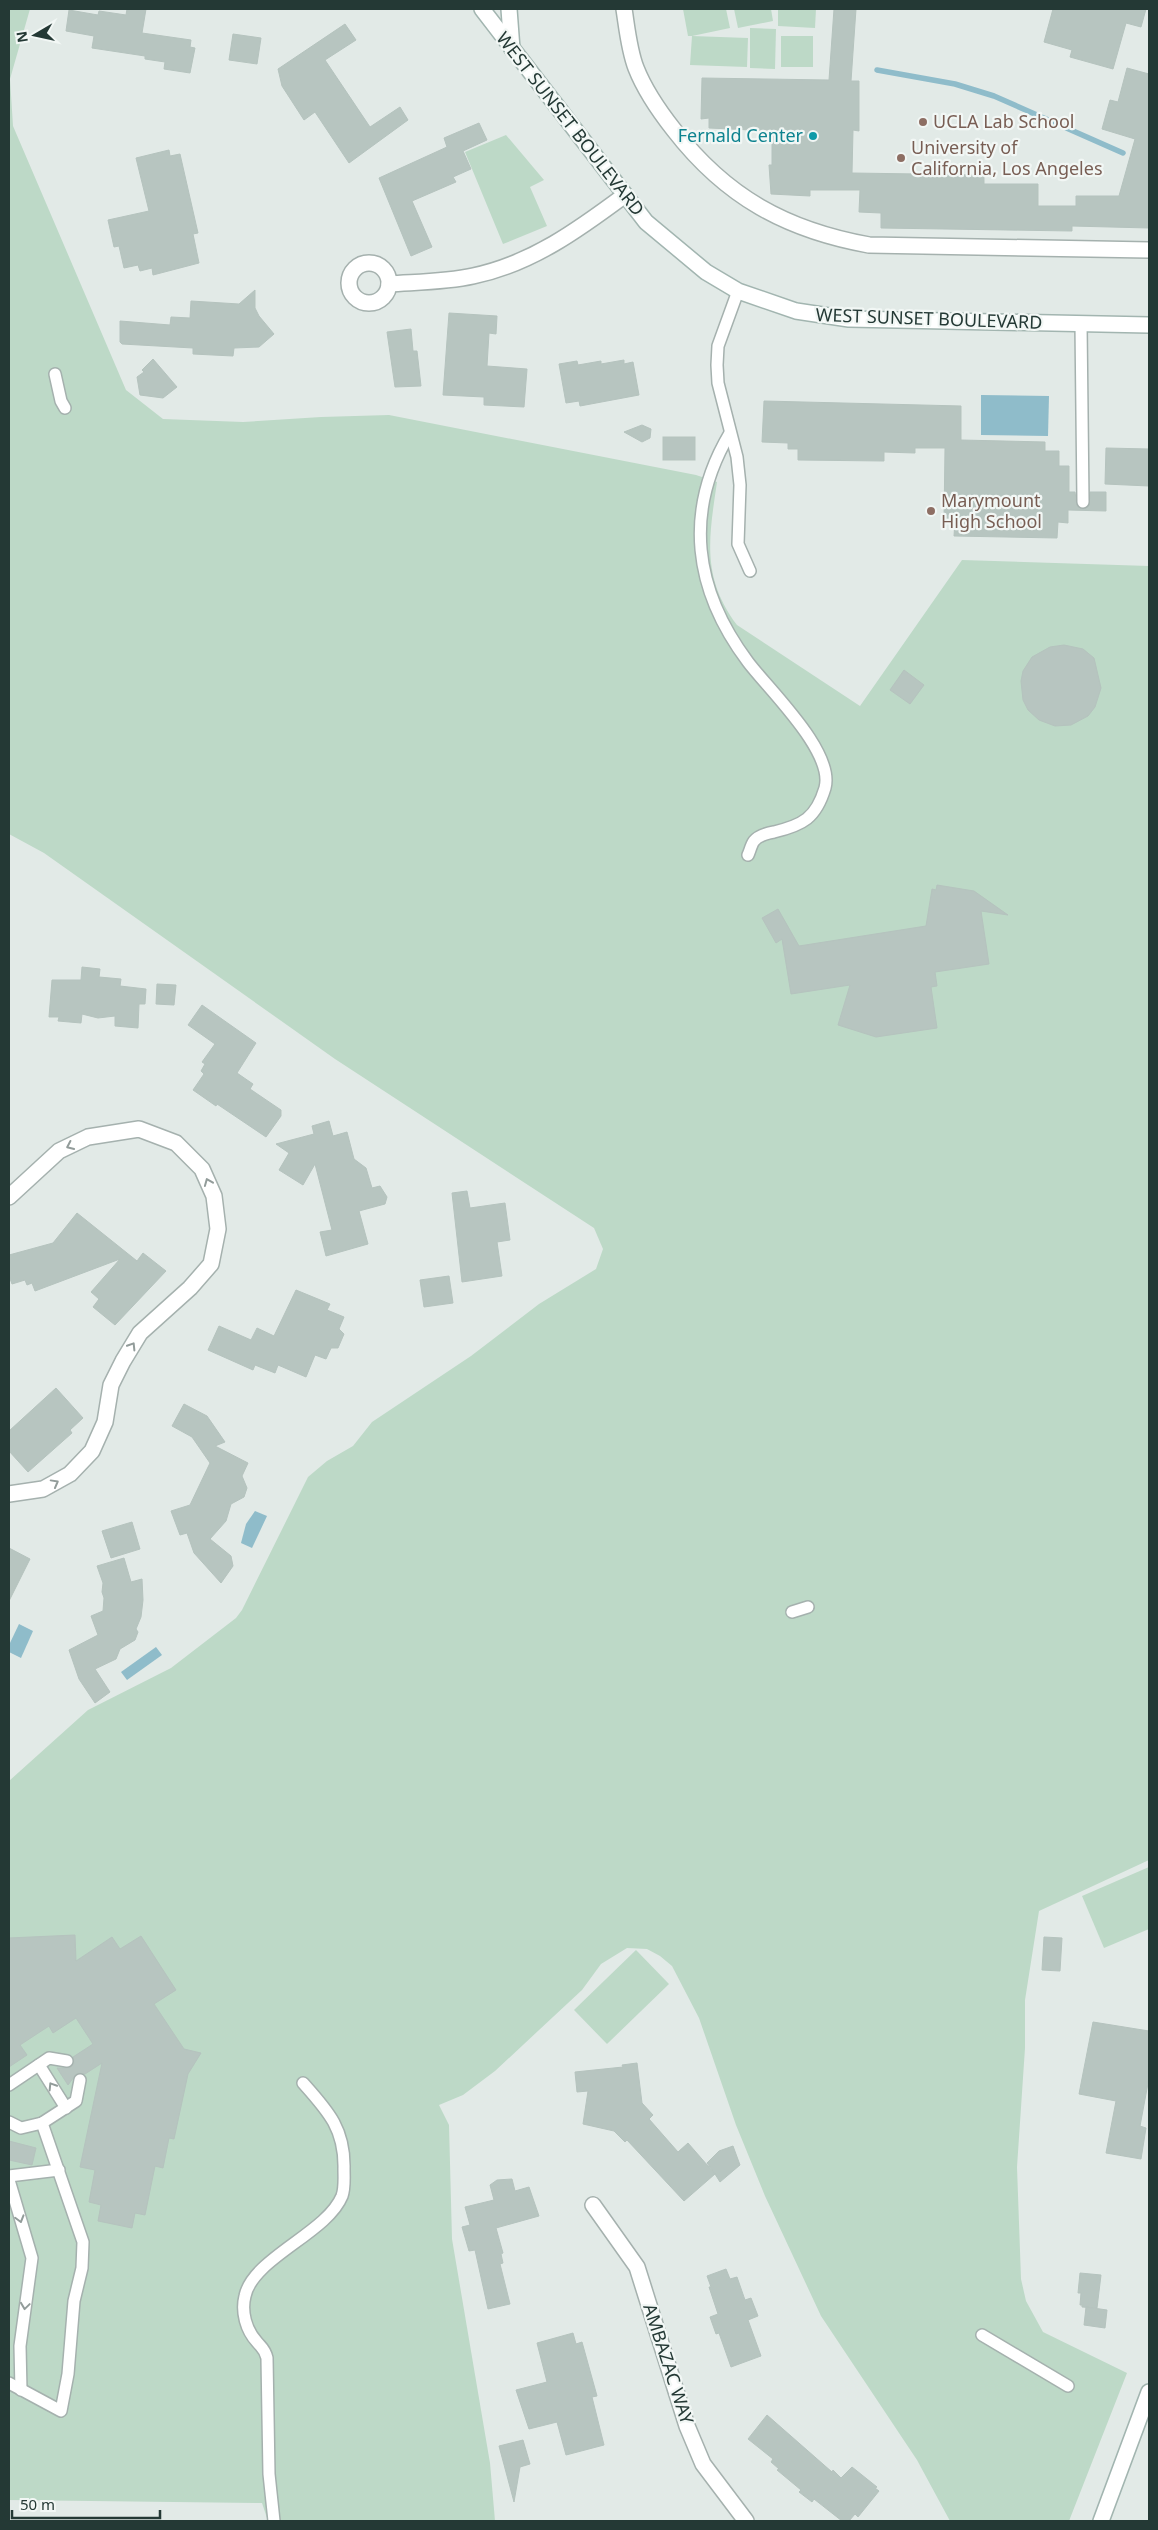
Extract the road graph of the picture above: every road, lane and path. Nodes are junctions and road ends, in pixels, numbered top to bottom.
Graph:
1 (482, 9) edge
2 (509, 9) edge
3 (624, 9) edge
4 (512, 49) junction
5 (625, 195) junction
6 (1149, 250) edge
7 (389, 284) dead end
8 (738, 291) junction
9 (1081, 324) junction
10 (1149, 325) edge
11 (55, 374) dead end
12 (65, 408) dead end
13 (730, 433) junction
14 (1083, 502) dead end
15 (750, 572) dead end
16 (748, 856) dead end
17 (9, 1197) edge
18 (9, 1494) edge
19 (808, 1607) dead end
20 (792, 1612) dead end
21 (67, 2061) dead end
22 (39, 2065) junction
23 (80, 2080) dead end
24 (303, 2083) dead end
25 (9, 2085) edge
26 (66, 2108) junction
27 (9, 2122) edge
28 (42, 2123) junction
29 (59, 2170) junction
30 (9, 2176) edge
31 (9, 2180) edge
32 (593, 2205) dead end
33 (982, 2336) dead end
34 (14, 2346) edge
35 (9, 2383) edge
36 (1068, 2386) dead end
37 (21, 2390) junction
38 (1149, 2392) edge
39 (274, 2521) edge
40 (746, 2521) edge
41 (1101, 2521) edge

1 - 4 street, WEST SUNSET BOULEVARD
2 - 4 street
3 - 6 street
4 - 5 street, WEST SUNSET BOULEVARD
5 - 7 street
5 - 8 street, WEST SUNSET BOULEVARD
8 - 9 street, WEST SUNSET BOULEVARD
8 - 13 lane
9 - 10 street, WEST SUNSET BOULEVARD
9 - 14 lane
11 - 12 lane
13 - 15 lane
13 - 16 lane
18 -> 17 street
19 - 20 lane
21 - 22 lane
22 - 25 lane
26 -> 22 lane
23 - 26 lane
24 - 39 lane
26 - 28 lane
27 - 28 lane
28 - 29 lane
29 - 30 lane
29 - 37 lane
31 -> 34 lane
32 - 40 street, AMBAZAC WAY
33 - 36 lane
34 - 37 lane
35 - 37 lane
38 - 41 street

